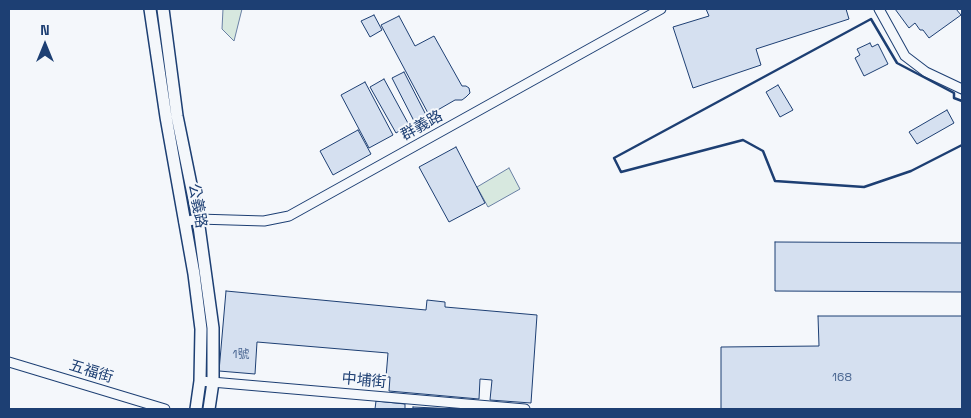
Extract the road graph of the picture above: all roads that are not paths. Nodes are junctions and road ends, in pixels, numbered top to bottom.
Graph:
1 (150, 9) edge
2 (163, 9) edge
3 (661, 9) edge
4 (880, 9) edge
5 (962, 90) edge
6 (198, 219) junction
7 (184, 222) junction
8 (9, 362) edge
9 (200, 380) junction
10 (213, 382) junction
11 (165, 409) edge
12 (196, 409) edge
13 (209, 409) edge
14 (525, 409) edge

1 - 7 main road, 公義路
2 - 6 main road, 公義路
3 - 6 street, 群義路
4 - 5 street
6 - 7 street, 群義路
6 - 10 main road, 公義路
7 - 9 main road, 公義路
8 - 11 street, 五福街
9 - 10 street, 中埔街
9 - 12 main road, 公義路
10 - 13 main road, 公義路
10 - 14 street, 中埔街

